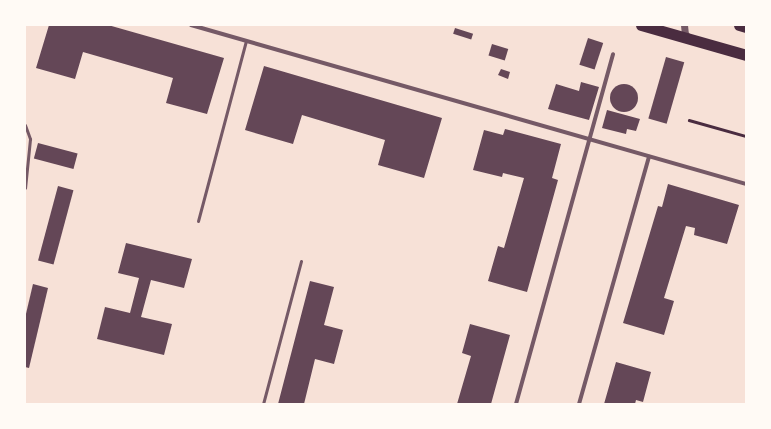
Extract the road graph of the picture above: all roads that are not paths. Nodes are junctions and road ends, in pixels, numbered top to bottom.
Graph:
1 (191, 25) edge
2 (684, 25) edge
3 (740, 25) edge
4 (646, 26) edge
5 (746, 27) edge
6 (690, 39) junction
7 (246, 41) junction
8 (614, 54) dead end
9 (746, 55) edge
10 (25, 125) edge
11 (589, 139) junction
12 (650, 157) junction
13 (746, 184) edge
14 (25, 188) edge
15 (198, 220) dead end
16 (301, 261) dead end
17 (263, 404) edge
18 (516, 404) edge
19 (579, 404) edge

1 - 7 street
2 - 6 street
3 - 5 highway
4 - 6 highway
6 - 9 highway
7 - 11 street
7 - 15 lane
8 - 11 street
10 - 14 lane
11 - 12 street
11 - 18 street
12 - 13 street
12 - 19 street
16 - 17 lane

